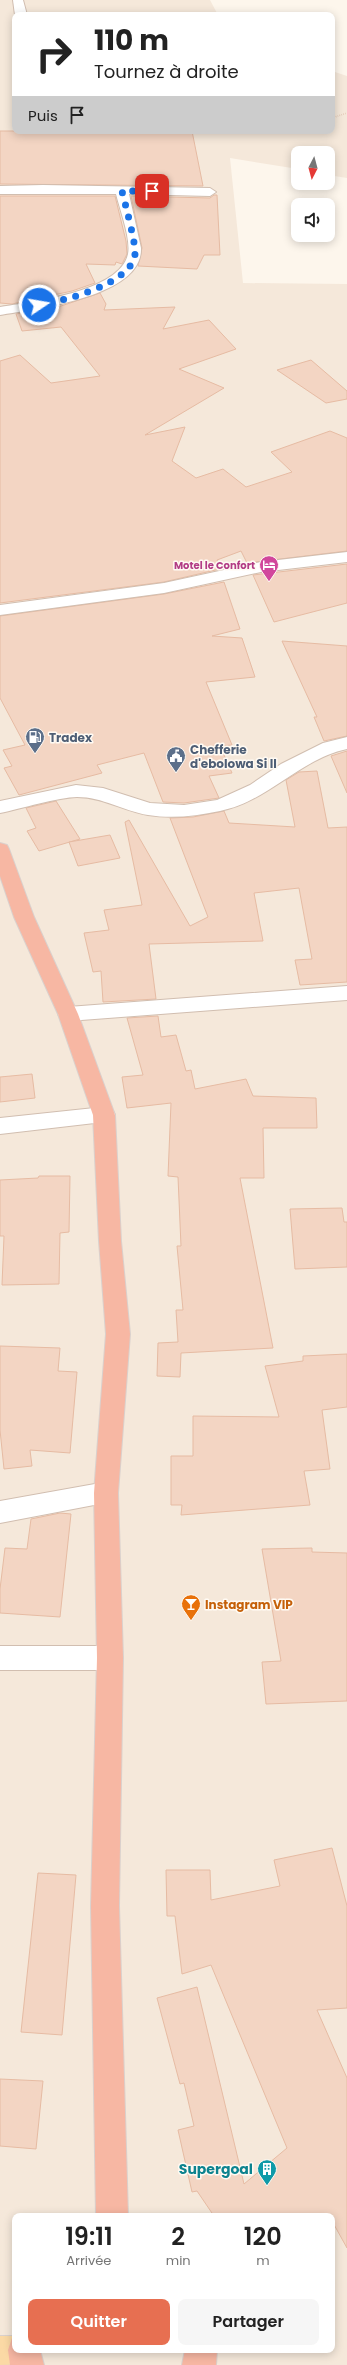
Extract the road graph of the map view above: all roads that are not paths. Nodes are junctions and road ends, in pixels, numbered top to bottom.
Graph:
1 (18, 0) edge
2 (20, 12) edge
3 (0, 190) edge
4 (122, 191) junction
5 (210, 192) dead end
6 (0, 311) edge
7 (347, 557) edge
8 (0, 610) edge
9 (347, 743) edge
10 (0, 807) edge
11 (0, 849) edge
12 (347, 993) edge
13 (68, 1014) junction
14 (104, 1115) junction
15 (0, 1126) edge
16 (106, 1493) junction
17 (0, 1512) edge
18 (0, 1658) edge
19 (110, 1658) junction
20 (112, 2213) edge
21 (201, 2353) edge
22 (199, 2365) edge

1 - 2 street
3 - 4 street
4 - 5 street
4 - 6 street
7 - 8 street
9 - 10 street
11 - 13 highway
12 - 13 street
13 - 14 highway
14 - 15 street
14 - 16 highway
16 - 17 street
16 - 19 highway
18 - 19 street
19 - 20 highway
21 - 22 highway

